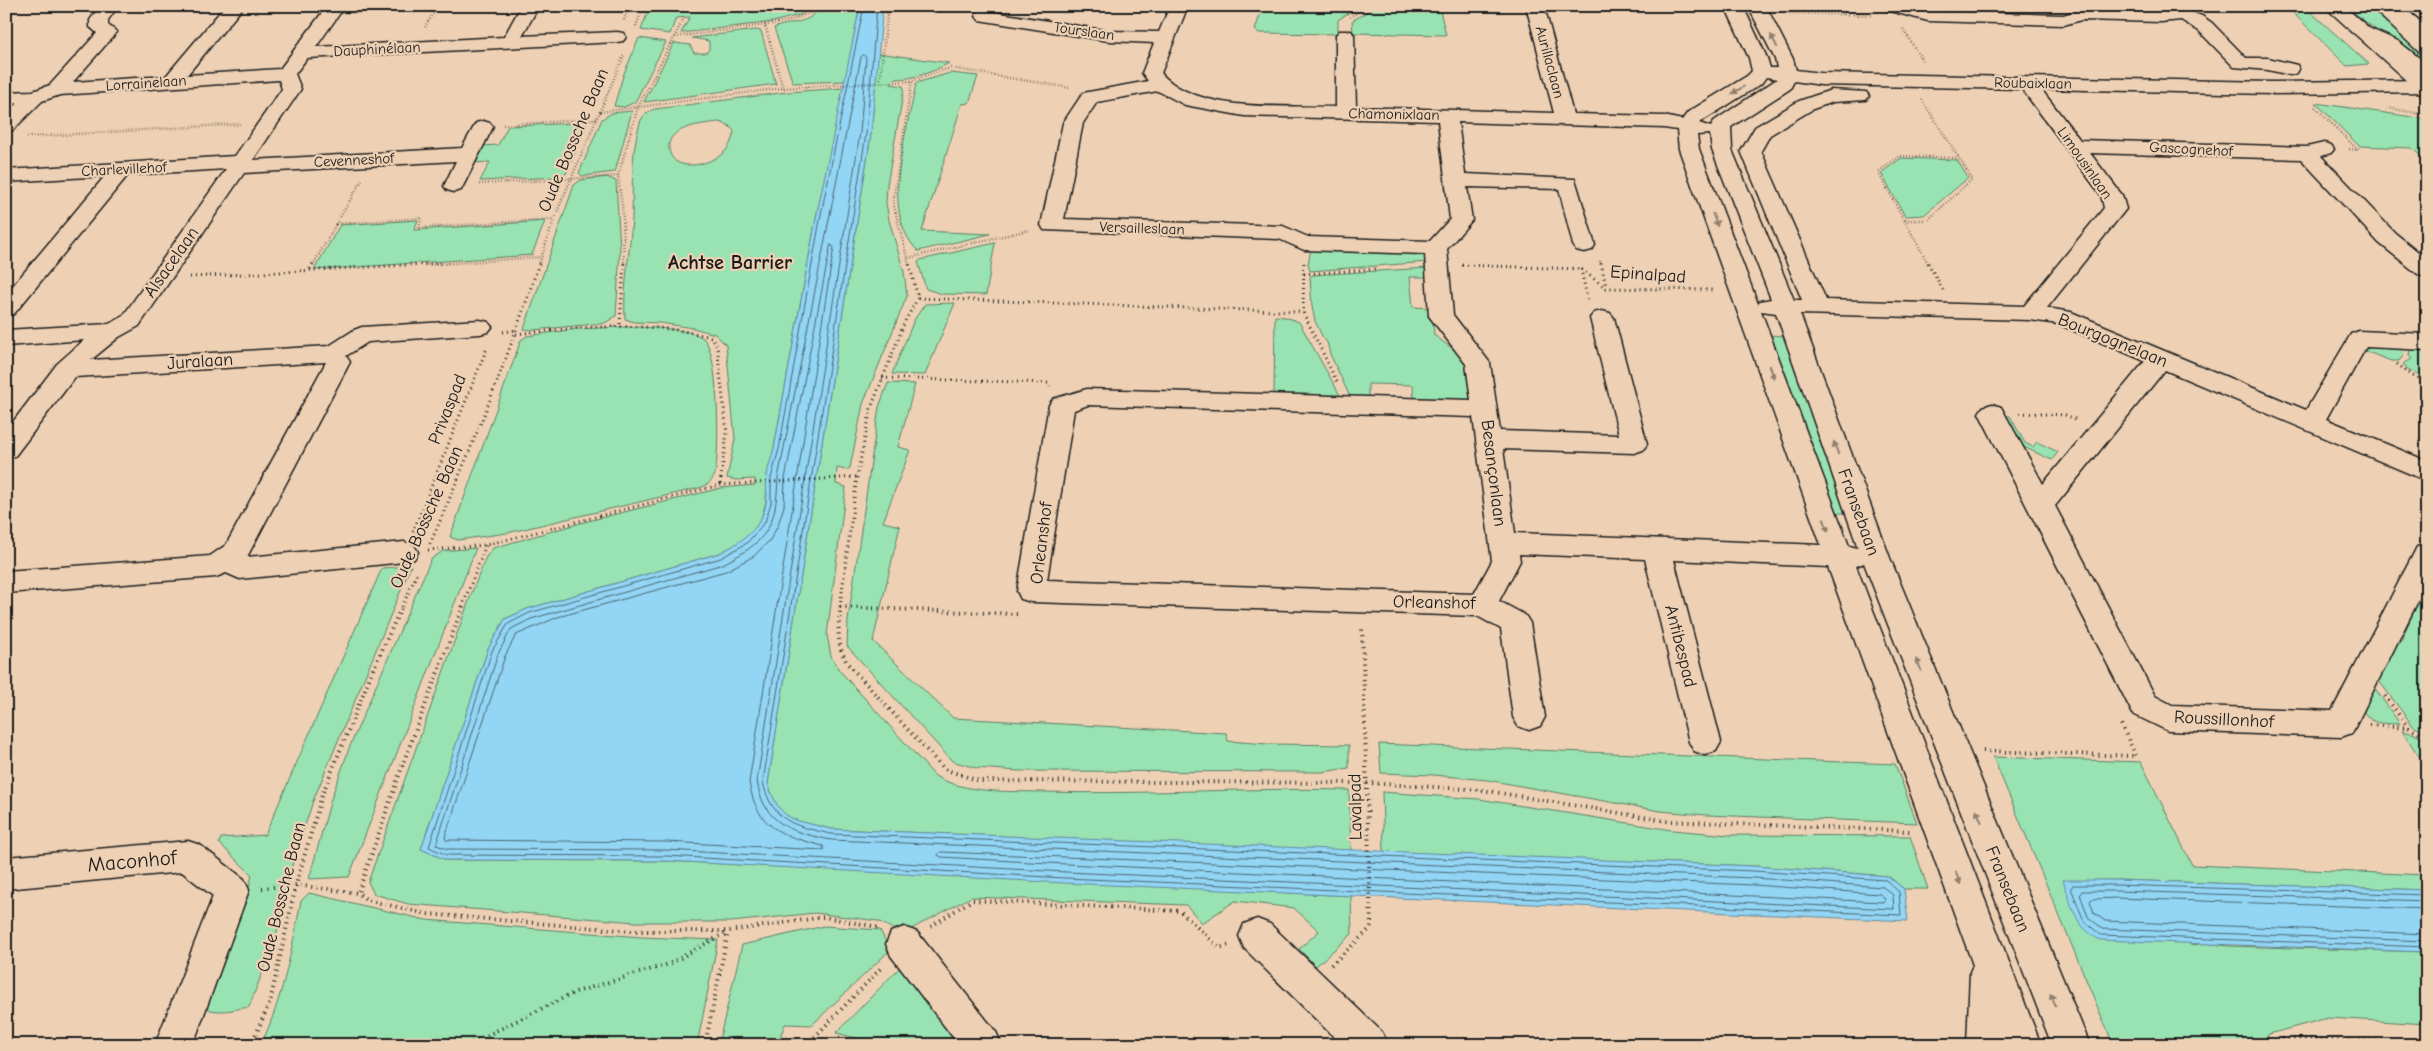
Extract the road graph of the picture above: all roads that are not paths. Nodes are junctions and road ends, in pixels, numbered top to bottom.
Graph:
1 (109, 6) edge
2 (235, 6) edge
3 (530, 6) edge
4 (986, 6) edge
5 (1178, 6) edge
6 (1535, 6) edge
7 (1734, 6) edge
8 (1892, 6) edge
9 (2333, 6) edge
10 (2379, 6) edge
11 (2391, 6) edge
12 (2172, 9) edge
13 (333, 10) edge
14 (1760, 14) edge
15 (1345, 35) dead end
16 (2427, 36) edge
17 (1164, 38) junction
18 (622, 41) road end
19 (510, 42) junction
20 (2427, 50) edge
21 (302, 53) junction
22 (2290, 69) dead end
23 (1761, 71) junction
24 (286, 74) junction
25 (1788, 76) junction
26 (171, 82) junction
27 (2027, 83) junction
28 (1159, 85) junction
29 (2426, 86) edge
30 (57, 89) junction
31 (35, 97) junction
32 (6, 98) edge
33 (2040, 100) junction
34 (1346, 113) junction
35 (1447, 116) junction
36 (1565, 119) junction
37 (6, 126) edge
38 (1686, 126) junction
39 (483, 127) road end
40 (1720, 133) junction
41 (2074, 146) junction
42 (469, 154) junction
43 (239, 164) junction
44 (122, 169) junction
45 (6, 176) edge
46 (1457, 180) junction
47 (454, 186) road end
48 (1584, 245) dead end
49 (1436, 256) junction
50 (2427, 270) edge
51 (1745, 299) junction
52 (1785, 306) junction
53 (1817, 307) junction
54 (6, 309) edge
55 (2030, 313) junction
56 (1602, 318) road end
57 (109, 331) junction
58 (485, 334) road end
59 (6, 338) edge
60 (2427, 342) edge
61 (333, 354) junction
62 (2160, 358) junction
63 (66, 370) junction
64 (1485, 409) junction
65 (1992, 413) road end
66 (2312, 423) junction
67 (1489, 440) junction
68 (6, 450) edge
69 (2427, 472) edge
70 (2041, 505) junction
71 (1503, 543) junction
72 (1657, 550) junction
73 (2427, 554) edge
74 (1837, 556) junction
75 (419, 557) road end
76 (1876, 558) junction
77 (225, 560) junction
78 (6, 582) edge
79 (1482, 605) junction
80 (1529, 717) dead end
81 (1705, 742) dead end
82 (6, 873) edge
83 (1257, 936) road end
84 (904, 944) road end
85 (1988, 960) junction
86 (174, 1045) edge
87 (983, 1045) edge
88 (1369, 1045) edge
89 (1986, 1045) edge
90 (2022, 1045) edge
91 (2071, 1045) edge

1 - 30 street
2 - 26 street
3 - 19 street
4 - 17 street, Tourslaan
5 - 17 street
6 - 36 street, Aurillaclaan
7 - 23 street
8 - 12 street
9 - 29 street
10 - 20 street
11 - 16 street
12 - 22 street
13 - 21 street, Dauphinélaan
25 -> 14 street
15 - 34 street
17 - 28 street
18 - 19 street, Dauphinélaan
19 - 21 street, Dauphinélaan
21 - 24 street
23 - 25 street, Roubaixlaan
23 -> 38 street
24 - 26 street, Lorrainelaan
24 - 43 street, Alsacelaan
25 - 27 street, Roubaixlaan
25 - 40 street
26 - 30 street, Lorrainelaan
27 - 29 street, Roubaixlaan
27 - 33 street, Limousinlaan
28 - 34 street, Chamonixlaan
28 - 49 street, Versailleslaan
30 - 31 street, Lorrainelaan
31 - 32 street, Lorrainelaan
31 - 37 street
33 - 41 street, Limousinlaan
33 - 53 street, Roubaixlaan
34 - 35 street, Chamonixlaan
35 - 36 street, Chamonixlaan
35 - 46 street
36 - 38 street, Chamonixlaan
38 - 40 street, Chamonixlaan
38 -> 51 street, Fransebaan
39 - 42 street
40 - 52 street, Fransebaan
41 - 50 street, Gascognehof
41 - 55 street, Limousinlaan
42 - 43 street, Cevenneshof
42 - 47 street
43 - 44 street, Charlevillehof
43 - 57 street, Alsacelaan
44 - 45 street, Charlevillehof
44 - 54 street
46 - 48 street
46 - 49 street
49 - 64 street, Besançonlaan
51 - 52 street, Bourgognelaan
51 -> 74 street, Fransebaan
52 - 53 street, Bourgognelaan
76 -> 52 street, Fransebaan
53 - 55 street, Bourgognelaan
55 - 62 street, Bourgognelaan
56 - 67 street
57 - 59 street
57 - 63 street, Alsacelaan
58 - 61 street
60 - 66 street
61 - 63 street, Juralaan
61 - 77 street
62 - 66 street, Bourgognelaan
62 - 70 street
63 - 68 street, Alsacelaan
64 - 67 street, Besançonlaan
64 - 79 street, Orleanshof
65 - 70 street
66 - 69 street, Bourgognelaan
67 - 71 street, Besançonlaan
70 - 73 street, Roussillonhof
71 - 72 street, Besançonlaan
71 - 79 street, Orleanshof
72 - 74 street, Besançonlaan
72 - 81 street, Antibespad
74 - 76 street, Besançonlaan
74 -> 85 street, Fransebaan
75 - 77 street
91 -> 76 street, Fransebaan
77 - 78 street
79 - 80 street
82 - 86 street, Maconhof
83 - 88 street
84 - 87 street
85 - 89 street
85 - 90 street, Fransebaan

